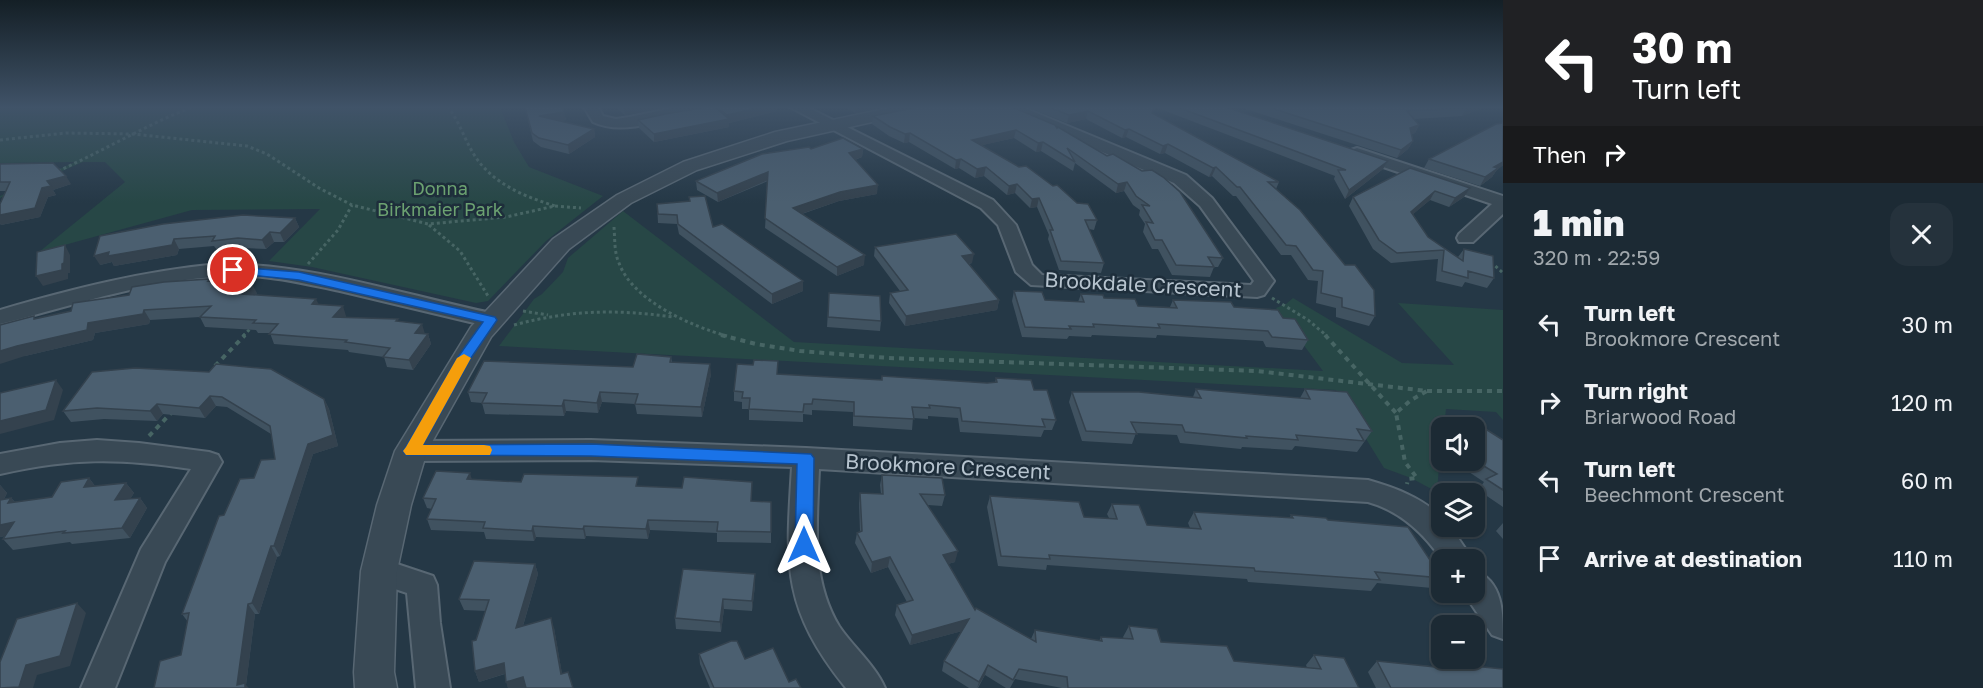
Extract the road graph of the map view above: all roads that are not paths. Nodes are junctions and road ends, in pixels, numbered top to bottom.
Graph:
1 (772, 139) edge
2 (861, 139) edge
3 (1086, 139) edge
4 (1341, 147) edge
5 (1503, 203) edge
6 (1466, 238) dead end
7 (0, 317) edge
8 (492, 320) junction
9 (411, 451) junction
10 (806, 458) junction
11 (0, 464) edge
12 (1450, 549) edge
13 (379, 572) junction
14 (1485, 599) edge
15 (1503, 626) edge
16 (98, 688) edge
17 (376, 688) edge
18 (433, 688) edge
19 (868, 688) edge

1 - 8 street
2 - 3 street, Brookdale Crescent
4 - 5 street
5 - 6 street
7 - 8 street
8 - 9 street
9 - 10 street, Brookmore Crescent
9 - 13 street
10 - 12 street, Brookmore Crescent
10 - 19 street
11 - 16 street
13 - 17 street
13 - 18 street
14 - 15 street

